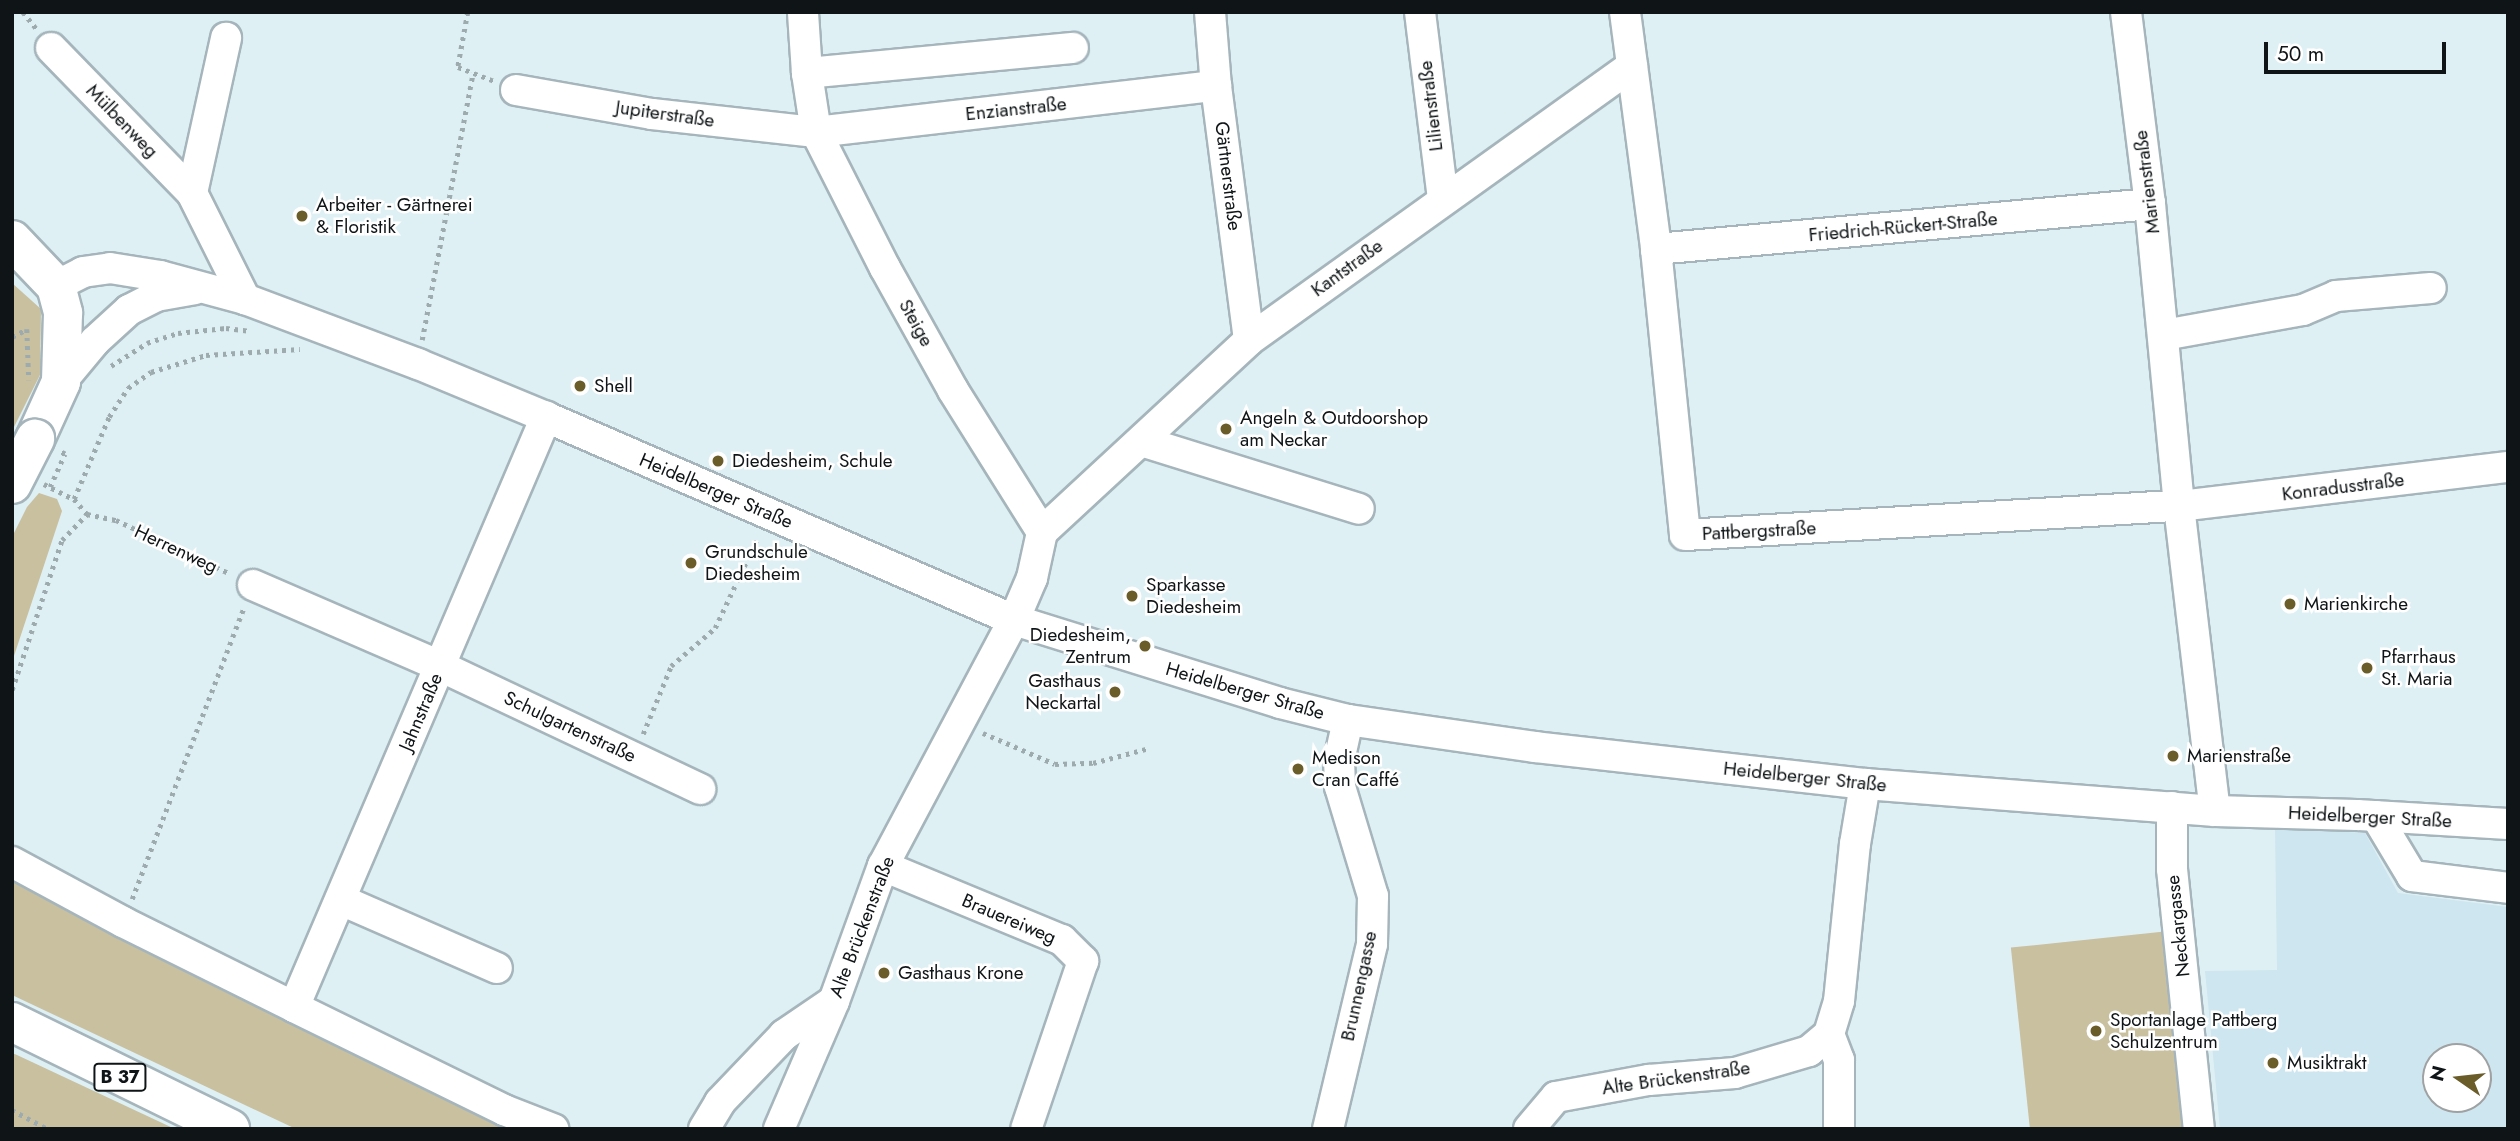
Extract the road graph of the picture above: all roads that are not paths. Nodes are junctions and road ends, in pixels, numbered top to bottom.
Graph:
1 (803, 12) edge
2 (1210, 12) edge
3 (1420, 12) edge
4 (1625, 12) edge
5 (2126, 12) edge
6 (226, 38) dead end
7 (51, 48) dead end
8 (1073, 48) dead end
9 (1632, 66) junction
10 (807, 73) junction
11 (1216, 86) junction
12 (516, 90) road end
13 (816, 132) junction
14 (192, 193) junction
15 (1443, 199) junction
16 (2150, 204) junction
17 (12, 240) edge
18 (1656, 249) junction
19 (56, 286) junction
20 (202, 287) junction
21 (2431, 288) dead end
22 (245, 299) junction
23 (2164, 335) junction
24 (1249, 340) junction
25 (61, 382) junction
26 (547, 417) junction
27 (1140, 440) junction
28 (2508, 467) edge
29 (12, 484) edge
30 (2179, 506) junction
31 (1359, 509) dead end
32 (1042, 531) junction
33 (253, 585) road end
34 (1014, 620) junction
35 (440, 666) junction
36 (1348, 720) junction
37 (1865, 785) junction
38 (700, 789) dead end
39 (2172, 807) junction
40 (2215, 811) junction
41 (2376, 816) junction
42 (2508, 824) edge
43 (12, 862) edge
44 (883, 866) junction
45 (2508, 888) edge
46 (341, 900) junction
47 (497, 968) dead end
48 (834, 1001) junction
49 (294, 1007) junction
50 (12, 1022) edge
51 (1829, 1034) junction
52 (230, 1129) edge
53 (553, 1129) edge
54 (704, 1129) edge
55 (779, 1129) edge
56 (1026, 1129) edge
57 (1328, 1129) edge
58 (1529, 1129) edge
59 (1839, 1129) edge
60 (2199, 1129) edge

1 - 10 street, Steige
2 - 11 street, Gärtnerstraße
3 - 15 street, Lilienstraße
4 - 9 street
5 - 16 street, Marienstraße
6 - 14 street
7 - 14 street, Mülbenweg
8 - 10 street
9 - 15 street, Kantstraße
9 - 18 street, Pattbergstraße
10 - 13 street, Steige
11 - 13 street, Enzianstraße
11 - 24 street, Gärtnerstraße
12 - 13 street, Jupiterstraße
13 - 32 street, Steige
14 - 22 street, Mülbenweg
15 - 24 street, Kantstraße
16 - 18 street, Friedrich-Rückert-Straße
16 - 23 street, Marienstraße
17 - 19 main road
18 - 30 street, Pattbergstraße
19 - 20 street, Heidelberger Straße
19 - 25 main road
20 - 22 street, Heidelberger Straße
20 - 25 street
21 - 23 street
22 - 26 street, Heidelberger Straße
23 - 30 street, Marienstraße
24 - 27 street, Kantstraße
25 - 29 main road, bridge
26 - 34 street, Heidelberger Straße
26 - 35 street, Jahnstraße
27 - 31 street
27 - 32 street, Kantstraße
28 - 30 street, Konradusstraße
30 - 40 street, Marienstraße
32 - 34 street
33 - 35 street
34 - 36 street, Heidelberger Straße
34 - 44 street, Alte Brückenstraße
35 - 38 street, Schulgartenstraße
35 - 46 street, Jahnstraße
36 - 37 street, Heidelberger Straße
36 - 57 street, Brunnengasse
37 - 39 street, Heidelberger Straße
37 - 51 street
39 - 40 street, Heidelberger Straße
39 - 60 street, Neckargasse
40 - 41 street, Heidelberger Straße
41 - 42 street, Heidelberger Straße
41 - 45 street
43 - 49 street
44 - 48 street, Alte Brückenstraße
44 - 56 street, Brauereiweg
46 - 47 street
46 - 49 street, Jahnstraße
48 - 54 street
48 - 55 street, Alte Brückenstraße
49 - 53 street
50 - 52 main road, B 37
51 - 58 street, Alte Brückenstraße
51 - 59 street

